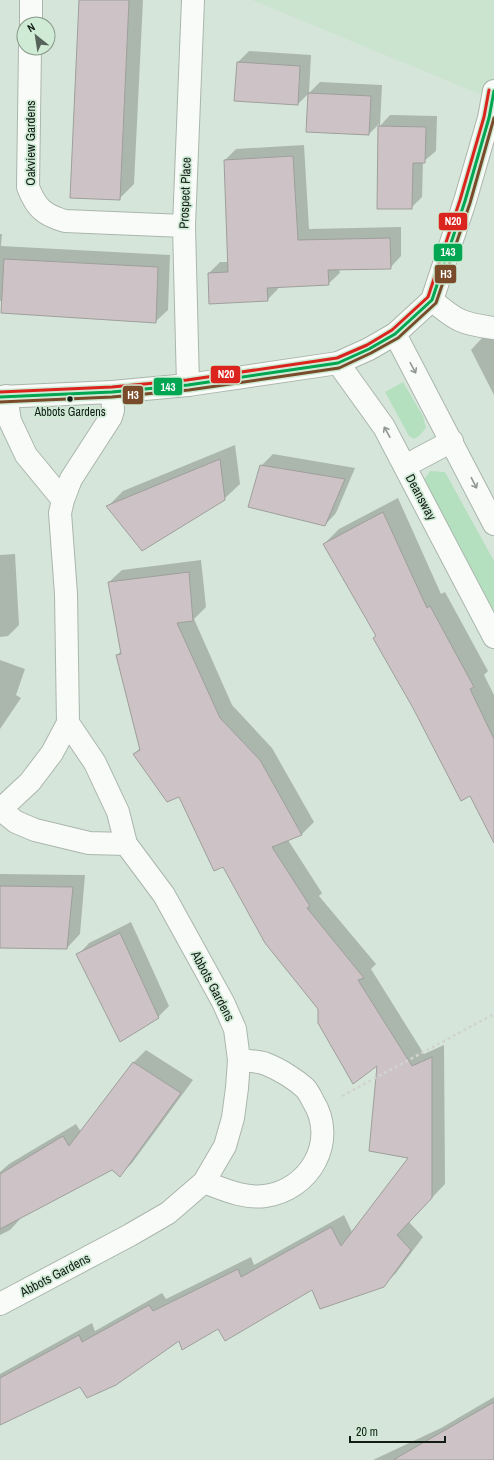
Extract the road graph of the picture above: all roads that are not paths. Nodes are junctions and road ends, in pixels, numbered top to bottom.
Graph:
1 (31, 0) edge
2 (193, 0) edge
3 (31, 16) edge
4 (30, 56) edge
5 (494, 92) edge
6 (184, 226) junction
7 (432, 300) junction
8 (494, 328) edge
9 (395, 334) junction
10 (338, 363) junction
11 (188, 385) junction
12 (112, 392) junction
13 (3, 396) edge
14 (452, 441) junction
15 (405, 466) junction
16 (63, 500) junction
17 (494, 524) edge
18 (494, 637) edge
19 (68, 723) junction
20 (0, 810) edge
21 (126, 844) junction
22 (239, 1060) junction
23 (204, 1182) junction
24 (0, 1304) edge

1 - 3 street
2 - 6 street, Prospect Place
4 - 6 street, Oakview Gardens
5 - 7 street
6 - 11 street, Prospect Place
7 - 8 street
7 - 9 street
9 - 10 street
9 -> 14 street
10 - 11 street
15 -> 10 street, Deansway
11 - 12 street
12 - 13 street
12 - 16 street
13 - 16 street
14 - 15 street
14 -> 17 street
15 - 18 street, Deansway
16 - 19 street
19 - 20 street
19 - 21 street, Abbots Gardens
20 - 21 street
21 - 22 street, Abbots Gardens
22 - 23 street, Abbots Gardens
22 - 23 street
23 - 24 street, Abbots Gardens

